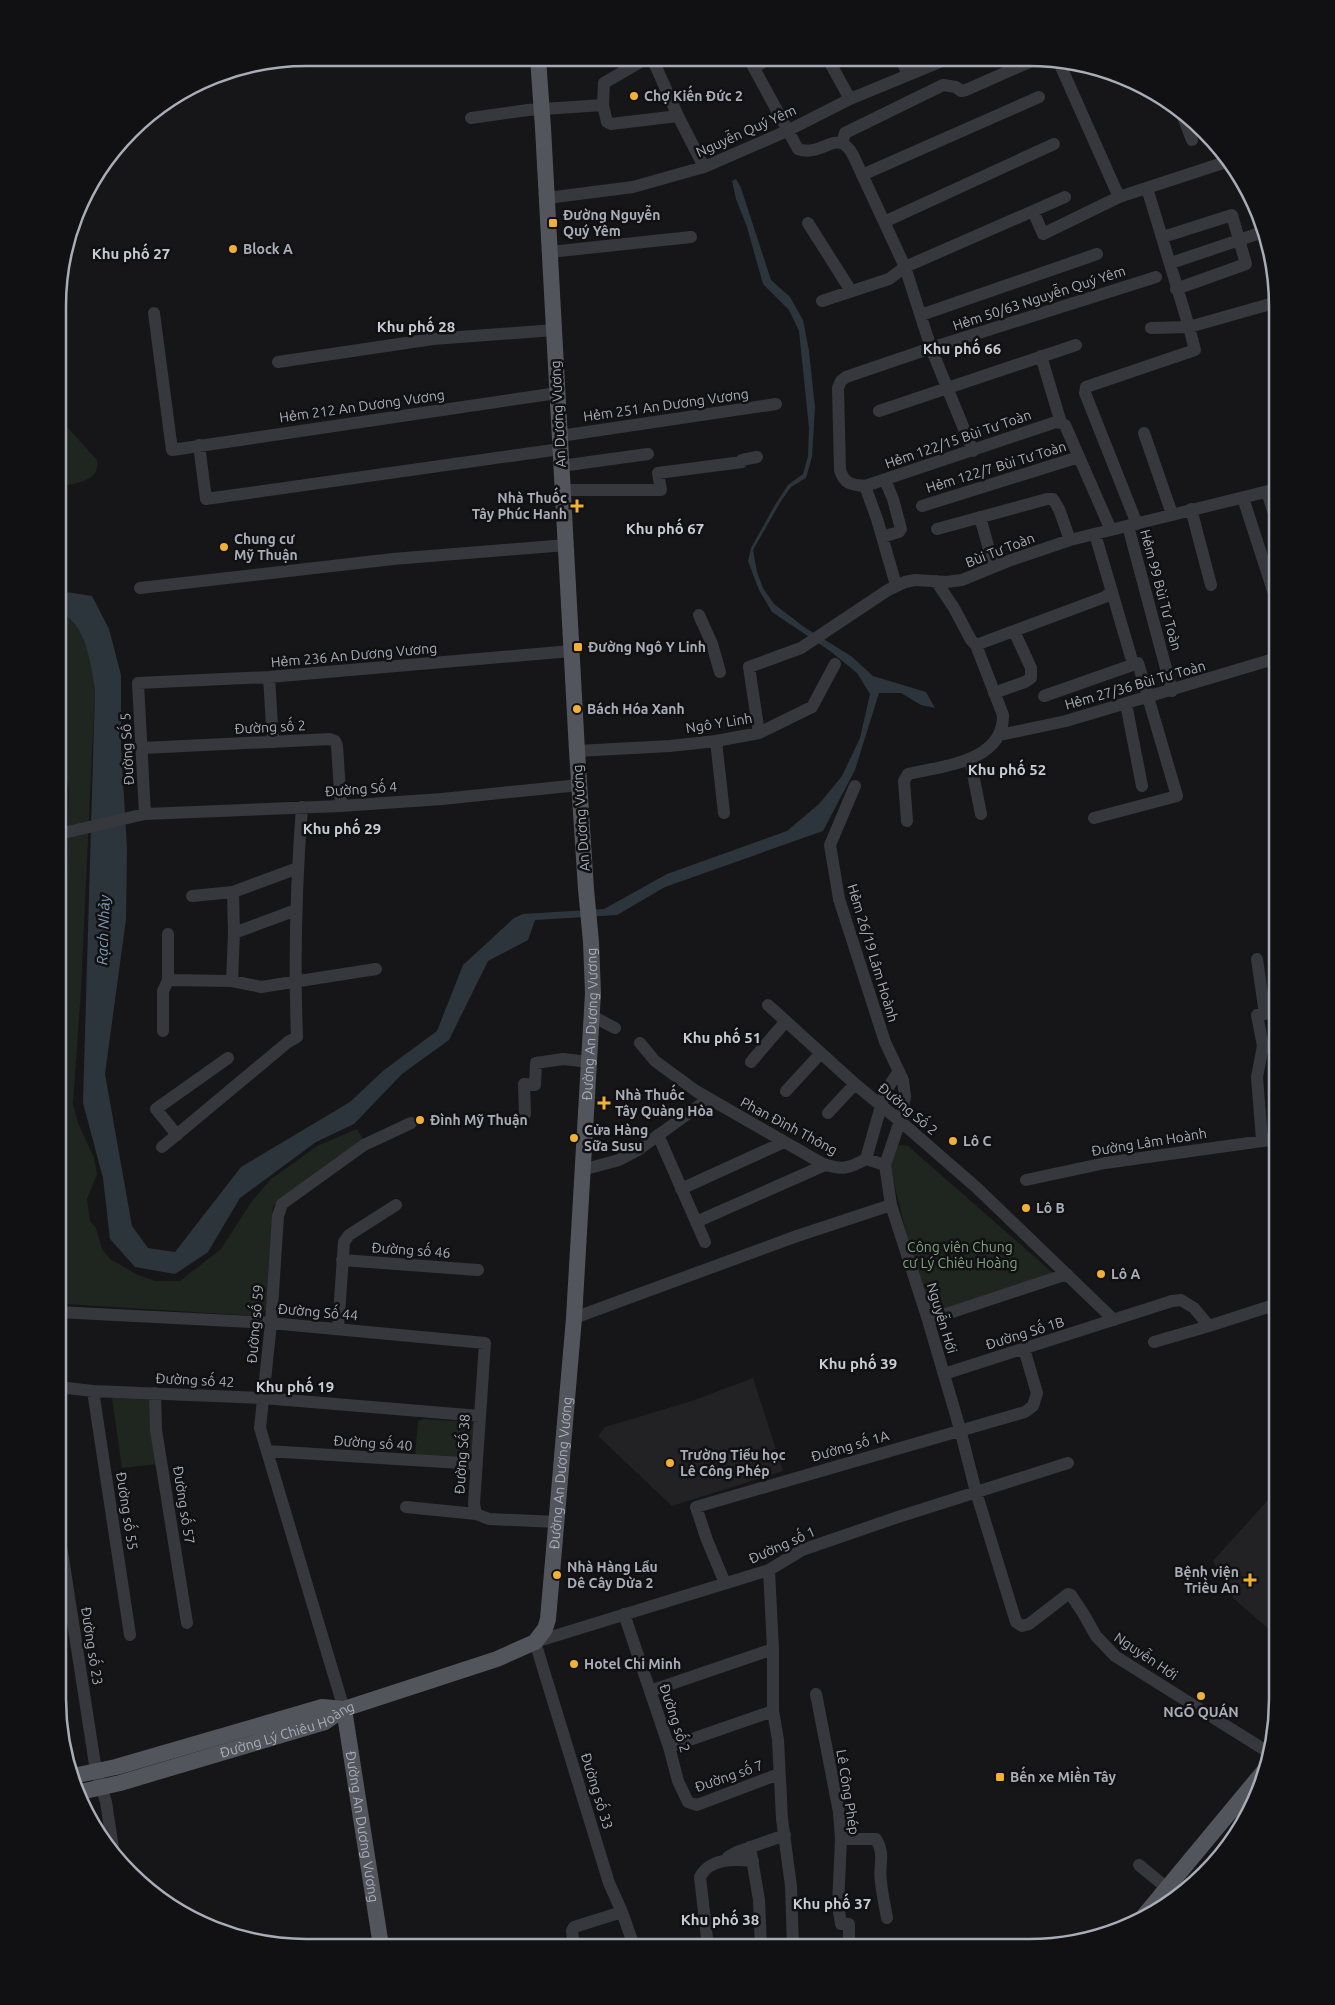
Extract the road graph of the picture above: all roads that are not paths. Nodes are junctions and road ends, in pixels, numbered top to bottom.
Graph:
1 (539, 66) edge
2 (633, 66) edge
3 (656, 66) edge
4 (753, 66) edge
5 (832, 66) edge
6 (904, 66) edge
7 (928, 66) edge
8 (1020, 66) edge
9 (1062, 68) edge
10 (908, 75) junction
11 (1039, 97) dead end
12 (850, 99) junction
13 (603, 105) junction
14 (542, 109) junction
15 (678, 116) junction
16 (471, 118) dead end
17 (1186, 125) edge
18 (787, 131) junction
19 (1192, 140) dead end
20 (842, 143) junction
21 (1054, 144) dead end
22 (1221, 163) edge
23 (704, 167) junction
24 (862, 174) junction
25 (1147, 188) junction
26 (1065, 197) dead end
27 (1119, 197) junction
28 (547, 198) junction
29 (1033, 211) junction
30 (884, 222) junction
31 (808, 224) dead end
32 (1257, 234) edge
33 (691, 237) dead end
34 (1163, 237) junction
35 (1239, 240) junction
36 (550, 252) junction
37 (1097, 254) dead end
38 (1171, 263) junction
39 (905, 267) junction
40 (1156, 277) dead end
41 (1176, 289) junction
42 (851, 291) junction
43 (822, 300) dead end
44 (1269, 304) edge
45 (154, 313) dead end
46 (921, 315) junction
47 (1189, 327) junction
48 (1151, 328) dead end
49 (554, 330) junction
50 (1076, 345) dead end
51 (931, 348) junction
52 (1041, 356) junction
53 (278, 362) dead end
54 (948, 387) junction
55 (557, 393) junction
56 (776, 404) dead end
57 (880, 411) dead end
58 (1061, 423) junction
59 (1144, 433) dead end
60 (560, 443) junction
61 (199, 445) junction
62 (973, 451) junction
63 (648, 454) dead end
64 (757, 457) dead end
65 (1079, 457) junction
66 (561, 466) junction
67 (884, 480) junction
68 (865, 486) junction
69 (562, 490) junction
70 (1269, 491) edge
71 (1243, 498) junction
72 (922, 506) dead end
73 (1191, 509) junction
74 (1172, 514) junction
75 (980, 517) junction
76 (1132, 525) junction
77 (937, 529) dead end
78 (1111, 530) junction
79 (1095, 534) junction
80 (882, 537) junction
81 (1070, 540) junction
82 (566, 545) junction
83 (994, 567) junction
84 (1269, 578) edge
85 (936, 581) junction
86 (896, 585) junction
87 (1211, 585) dead end
88 (140, 588) dead end
89 (1112, 591) junction
90 (700, 615) dead end
91 (1014, 632) junction
92 (976, 645) junction
93 (572, 651) junction
94 (1131, 657) dead end
95 (1269, 660) edge
96 (835, 664) dead end
97 (720, 672) dead end
98 (269, 677) junction
99 (138, 683) joint
100 (1172, 690) junction
101 (994, 693) junction
102 (1044, 696) dead end
103 (1148, 697) junction
104 (1126, 704) junction
105 (759, 733) junction
106 (1000, 735) junction
107 (716, 741) junction
108 (273, 742) junction
109 (142, 748) junction
110 (577, 751) junction
111 (970, 759) junction
112 (579, 785) junction
113 (855, 786) dead end
114 (1142, 786) dead end
115 (341, 806) junction
116 (302, 808) junction
117 (724, 813) dead end
118 (981, 814) dead end
119 (141, 815) junction
120 (1094, 818) dead end
121 (907, 821) dead end
122 (66, 832) edge
123 (298, 868) junction
124 (586, 889) joint
125 (233, 892) junction
126 (192, 896) dead end
127 (296, 910) junction
128 (234, 933) junction
129 (168, 934) dead end
130 (1256, 959) dead end
131 (376, 969) dead end
132 (168, 980) junction
133 (232, 981) junction
134 (295, 982) junction
135 (768, 1005) dead end
136 (592, 1016) junction
137 (786, 1021) junction
138 (615, 1028) dead end
139 (163, 1031) dead end
140 (640, 1043) dead end
141 (821, 1053) junction
142 (228, 1058) dead end
143 (590, 1062) junction
144 (751, 1062) dead end
145 (899, 1071) junction
146 (855, 1084) junction
147 (786, 1091) dead end
148 (708, 1099) junction
149 (881, 1106) junction
150 (828, 1113) dead end
151 (525, 1114) dead end
152 (900, 1121) junction
153 (411, 1123) dead end
154 (177, 1134) junction
155 (658, 1135) junction
156 (1262, 1140) junction
157 (1269, 1140) edge
158 (784, 1142) junction
159 (162, 1147) dead end
160 (866, 1159) junction
161 (825, 1164) junction
162 (885, 1165) junction
163 (582, 1170) junction
164 (1026, 1180) dead end
165 (681, 1189) junction
166 (396, 1205) dead end
167 (891, 1205) junction
168 (696, 1222) junction
169 (705, 1242) dead end
170 (342, 1260) junction
171 (478, 1270) dead end
172 (1067, 1274) junction
173 (1269, 1307) edge
174 (66, 1312) edge
175 (574, 1318) junction
176 (928, 1320) junction
177 (1114, 1320) junction
178 (271, 1323) junction
179 (1209, 1326) junction
180 (338, 1329) junction
181 (1154, 1342) dead end
182 (485, 1343) joint
183 (1024, 1349) junction
184 (944, 1374) junction
185 (66, 1388) edge
186 (93, 1391) junction
187 (155, 1392) junction
188 (263, 1398) junction
189 (480, 1416) junction
190 (960, 1430) junction
191 (267, 1451) junction
192 (1068, 1463) dead end
193 (477, 1464) junction
194 (976, 1492) junction
195 (406, 1507) dead end
196 (476, 1514) junction
197 (557, 1522) junction
198 (769, 1570) junction
199 (66, 1578) edge
200 (725, 1583) junction
201 (624, 1614) junction
202 (187, 1623) dead end
203 (130, 1635) dead end
204 (535, 1642) junction
205 (773, 1649) junction
206 (650, 1691) junction
207 (816, 1694) dead end
208 (344, 1709) junction
209 (773, 1711) junction
210 (669, 1747) junction
211 (1263, 1749) edge
212 (96, 1771) junction
213 (780, 1774) junction
214 (79, 1775) edge
215 (100, 1788) junction
216 (85, 1791) edge
217 (1248, 1795) edge
218 (688, 1802) joint
219 (1242, 1809) edge
220 (1234, 1816) junction
221 (785, 1835) junction
222 (112, 1839) edge
223 (841, 1839) junction
224 (750, 1847) junction
225 (727, 1860) junction
226 (753, 1860) junction
227 (1139, 1866) dead end
228 (1180, 1885) edge
229 (1170, 1893) edge
230 (622, 1912) junction
231 (887, 1918) dead end
232 (381, 1939) edge
233 (573, 1939) edge
234 (632, 1939) edge
235 (707, 1939) edge
236 (761, 1939) edge
237 (794, 1939) edge
238 (849, 1939) edge

1 - 14 main road, An Dương Vương
2 - 13 street
3 - 15 street
4 - 18 street
5 - 12 street
6 - 10 street
7 - 10 street, Nguyễn Quý Yêm
8 - 20 street
9 - 27 street
10 - 12 street, Nguyễn Quý Yêm
11 - 24 street
12 - 18 street, Nguyễn Quý Yêm
13 - 14 street
13 - 15 street
14 - 16 street
14 - 28 main road, An Dương Vương
15 - 23 street
17 - 19 street
18 - 20 street
18 - 23 street, Nguyễn Quý Yêm
20 - 24 street
21 - 30 street
22 - 25 street
23 - 28 street, Nguyễn Quý Yêm
24 - 30 street
25 - 27 street
25 - 34 street
26 - 29 street
27 - 29 street
28 - 36 main road, An Dương Vương
29 - 39 street
30 - 39 street
31 - 42 street
32 - 35 street
33 - 36 street
34 - 35 street
34 - 38 street
35 - 38 street
35 - 41 street
36 - 49 main road, An Dương Vương
37 - 46 street
38 - 41 street
39 - 42 street
39 - 46 street
40 - 51 street, Hẻm 50/63 Nguyễn Quý Yêm
41 - 47 street
42 - 43 street
44 - 47 street
45 - 61 street, Hẻm 212 An Dương Vương
46 - 51 street
47 - 48 street
47 - 76 street, Hẻm 99 Bùi Tư Toàn
49 - 53 street
49 - 55 main road, An Dương Vương
50 - 52 street
51 - 54 street
51 - 68 street, Hẻm 50/63 Nguyễn Quý Yêm
52 - 54 street
52 - 58 street
54 - 57 street
54 - 62 street
55 - 60 main road, An Dương Vương
55 - 61 street, Hẻm 212 An Dương Vương
56 - 60 street, Hẻm 251 An Dương Vương
58 - 62 street, Hẻm 122/15 Bùi Tư Toàn
58 - 65 street
59 - 74 street
60 - 61 street, Hẻm 251 An Dương Vương
60 - 66 main road, An Dương Vương
62 - 67 street, Hẻm 122/15 Bùi Tư Toàn
63 - 66 street
64 - 69 street
65 - 72 street, Hẻm 122/7 Bùi Tư Toàn
65 - 78 street
66 - 69 main road, An Dương Vương
67 - 68 street, Hẻm 122/15 Bùi Tư Toàn
67 - 80 street
68 - 80 street
69 - 82 main road, An Dương Vương
70 - 71 street, Bùi Tư Toàn
71 - 73 street, Bùi Tư Toàn
71 - 84 street
73 - 74 street, Bùi Tư Toàn
73 - 87 street
74 - 76 street, Bùi Tư Toàn
75 - 77 street
75 - 81 street
75 - 83 street
76 - 78 street, Bùi Tư Toàn
76 - 100 street, Hẻm 99 Bùi Tư Toàn
78 - 79 street, Bùi Tư Toàn
79 - 81 street, Bùi Tư Toàn
79 - 89 street
80 - 86 street
81 - 83 street, Bùi Tư Toàn
82 - 88 street
82 - 93 main road, An Dương Vương
83 - 85 street, Bùi Tư Toàn
85 - 86 street, Bùi Tư Toàn
85 - 92 street
86 - 105 street, Bùi Tư Toàn
89 - 91 street
89 - 94 street
90 - 97 street
91 - 92 street
91 - 101 street
92 - 101 street
93 - 98 street, Hẻm 236 An Dương Vương
93 - 110 main road, An Dương Vương
95 - 100 street, Hẻm 27/36 Bùi Tư Toàn
96 - 105 street, Ngô Y Linh
98 - 99 street, Hẻm 236 An Dương Vương
98 - 108 street
99 - 109 street, Đường Số 5
100 - 103 street, Hẻm 27/36 Bùi Tư Toàn
101 - 106 street
102 - 103 street
103 - 104 street, Hẻm 27/36 Bùi Tư Toàn
103 - 120 street
104 - 106 street, Hẻm 27/36 Bùi Tư Toàn
104 - 114 street
105 - 107 street, Ngô Y Linh
106 - 111 street
107 - 110 street, Ngô Y Linh
107 - 117 street
108 - 109 street, Đường số 2
108 - 115 street, Đường số 2
109 - 119 street, Đường Số 5
110 - 112 main road, An Dương Vương
111 - 118 street
111 - 121 street
112 - 115 street, Đường Số 4
112 - 124 main road, An Dương Vương
113 - 145 street, Hẻm 26/19 Lâm Hoành
115 - 116 street, Đường Số 4
116 - 119 street, Đường Số 4
116 - 123 street
119 - 122 street, Đường Số 4
123 - 125 street
123 - 127 street
124 - 136 main road, Đường An Dương Vương
125 - 126 street
125 - 128 street
127 - 128 street
127 - 134 street
128 - 133 street
129 - 132 street
130 - 156 street
131 - 134 street
132 - 133 street
132 - 139 street
133 - 134 street
134 - 154 street
135 - 137 street, Đường Số 2
136 - 138 street
136 - 143 main road, Đường An Dương Vương
137 - 141 street, Đường Số 2
137 - 144 street
140 - 148 street, Phan Đình Thông
141 - 146 street, Đường Số 2
141 - 147 street
142 - 154 street
143 - 151 street
143 - 163 main road, Đường An Dương Vương
145 - 149 street
145 - 152 street, Nguyễn Hới
146 - 149 street, Đường Số 2
146 - 150 street
148 - 155 street
148 - 158 street, Phan Đình Thông
149 - 152 street, Đường Số 2
149 - 160 street
152 - 162 street, Nguyễn Hới
152 - 172 street, Đường Số 2
153 - 178 street, Đường số 59
154 - 159 street
155 - 163 street
155 - 165 street
156 - 157 street, Đường Lâm Hoành
156 - 164 street, Đường Lâm Hoành
158 - 161 street, Phan Đình Thông
158 - 165 street
160 - 161 street, Phan Đình Thông
160 - 162 street
161 - 168 street
162 - 167 street, Nguyễn Hới
163 - 175 main road, Đường An Dương Vương
165 - 168 street
166 - 170 street
167 - 175 street
167 - 176 street, Nguyễn Hới
168 - 169 street
170 - 171 street, Đường số 46
170 - 180 street
172 - 176 street
172 - 177 street, Đường Số 2
173 - 179 street
174 - 178 street, Đường Số 44
175 - 197 main road, Đường An Dương Vương
176 - 184 street, Nguyễn Hới
177 - 179 street, Đường Số 1B
177 - 183 street, Đường Số 1B
178 - 180 street, Đường Số 44
178 - 188 street, Đường số 59
179 - 181 street
180 - 182 street, Đường Số 44
182 - 189 street, Đường Số 38
183 - 184 street, Đường Số 1B
183 - 190 street, Đường số 1A
184 - 190 street, Nguyễn Hới
185 - 186 street, Đường số 42
186 - 187 street, Đường số 42
186 - 203 street, Đường số 55
187 - 188 street, Đường số 42
187 - 202 street, Đường số 57
188 - 189 street, Đường số 42
188 - 191 street, Đường số 59
189 - 193 street, Đường Số 38
190 - 194 street, Nguyễn Hới
190 - 200 street, Đường số 1A
191 - 193 street, Đường số 40
191 - 208 street, Đường số 59
192 - 194 street, Đường số 1
193 - 196 street, Đường Số 38
194 - 198 street, Đường số 1
194 - 211 street, Nguyễn Hới
195 - 196 street
196 - 197 street
197 - 204 main road, Đường An Dương Vương
198 - 200 street, Đường số 1
198 - 205 street
199 - 212 street, Đường số 23
200 - 201 street, Đường số 1
201 - 204 street, Đường số 1
201 - 206 street, Đường số 2
204 - 208 main road
204 - 230 street, Đường số 33
205 - 206 street
205 - 209 street
206 - 210 street, Đường số 2
207 - 223 street, Lê Công Phép
208 - 212 main road, Đường Lý Chiêu Hoàng
208 - 215 main road, Đường Lý Chiêu Hoàng
208 - 232 main road, Đường An Dương Vương
209 - 210 street
209 - 213 street
210 - 218 street, Đường số 2
212 - 214 main road, Đường Lý Chiêu Hoàng
212 - 215 street
213 - 218 street, Đường số 7
213 - 221 street
215 - 216 main road, Đường Lý Chiêu Hoàng
215 - 222 street
217 - 220 main road
219 - 220 main road
220 - 228 main road
221 - 224 street
221 - 237 street
223 - 231 street
223 - 238 street, Lê Công Phép
224 - 225 street
224 - 226 street
225 - 226 street
225 - 235 street
226 - 236 street
227 - 229 street
230 - 233 street
230 - 234 street, Đường số 33

